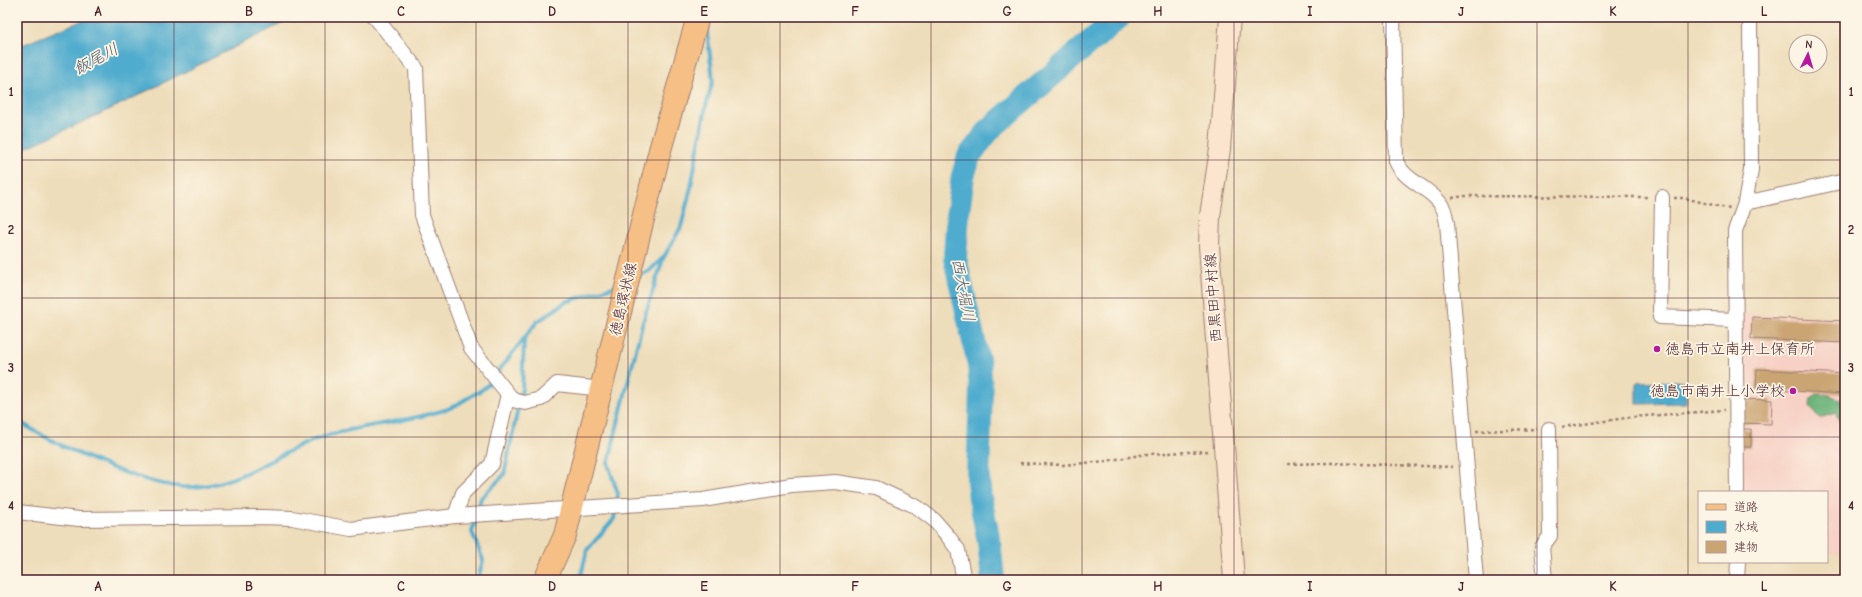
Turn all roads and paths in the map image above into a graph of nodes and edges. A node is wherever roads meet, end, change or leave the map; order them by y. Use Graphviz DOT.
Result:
graph roads {
  1 [pos="375,17"];
  2 [pos="698,17"];
  3 [pos="1230,17"];
  4 [pos="1393,17"];
  5 [pos="1750,17"];
  6 [pos="1845,181"];
  7 [pos="1662,198"];
  8 [pos="1437,201"];
  9 [pos="1744,208"];
  10 [pos="1736,320"];
  11 [pos="602,389"];
  12 [pos="513,397"];
  13 [pos="1736,409"];
  14 [pos="1549,429"];
  15 [pos="1465,432"];
  16 [pos="1225,450"];
  17 [pos="1020,463"];
  18 [pos="1288,464"];
  19 [pos="1467,467"];
  20 [pos="1737,491"];
  21 [pos="572,509"];
  22 [pos="17,512"];
  23 [pos="455,516"];
  24 [pos="1738,563"];
  25 [pos="544,580"];
  26 [pos="964,580"];
  27 [pos="1234,580"];
  28 [pos="1476,580"];
  29 [pos="1545,580"];
  30 [pos="1737,580"];
  1 -- 12 [label="street"];
  2 -- 11 [label="main road, 徳島環状線"];
  3 -- 16 [label="main road, 西黒田中村線"];
  4 -- 8 [label="street"];
  5 -- 9 [label="street"];
  6 -- 9 [label="street"];
  7 -- 8 [label="path"];
  7 -- 9 [label="path"];
  7 -- 10 [label="street"];
  8 -- 15 [label="street"];
  9 -- 10 [label="street"];
  10 -- 13 [label="street"];
  11 -- 12 [label="street"];
  11 -- 21 [label="main road, 徳島環状線"];
  12 -- 23 [label="street"];
  13 -- 14 [label="path"];
  13 -- 20 [label="street"];
  14 -- 15 [label="path"];
  14 -- 29 [label="street"];
  15 -- 19 [label="street"];
  16 -- 17 [label="path"];
  16 -- 27 [label="main road, 西黒田中村線"];
  18 -- 19 [label="path"];
  19 -- 28 [label="street"];
  21 -- 23 [label="street"];
  21 -- 25 [label="main road, 徳島環状線"];
  21 -- 26 [label="street"];
  22 -- 23 [label="street"];
  24 -- 30 [label="street"];
}
